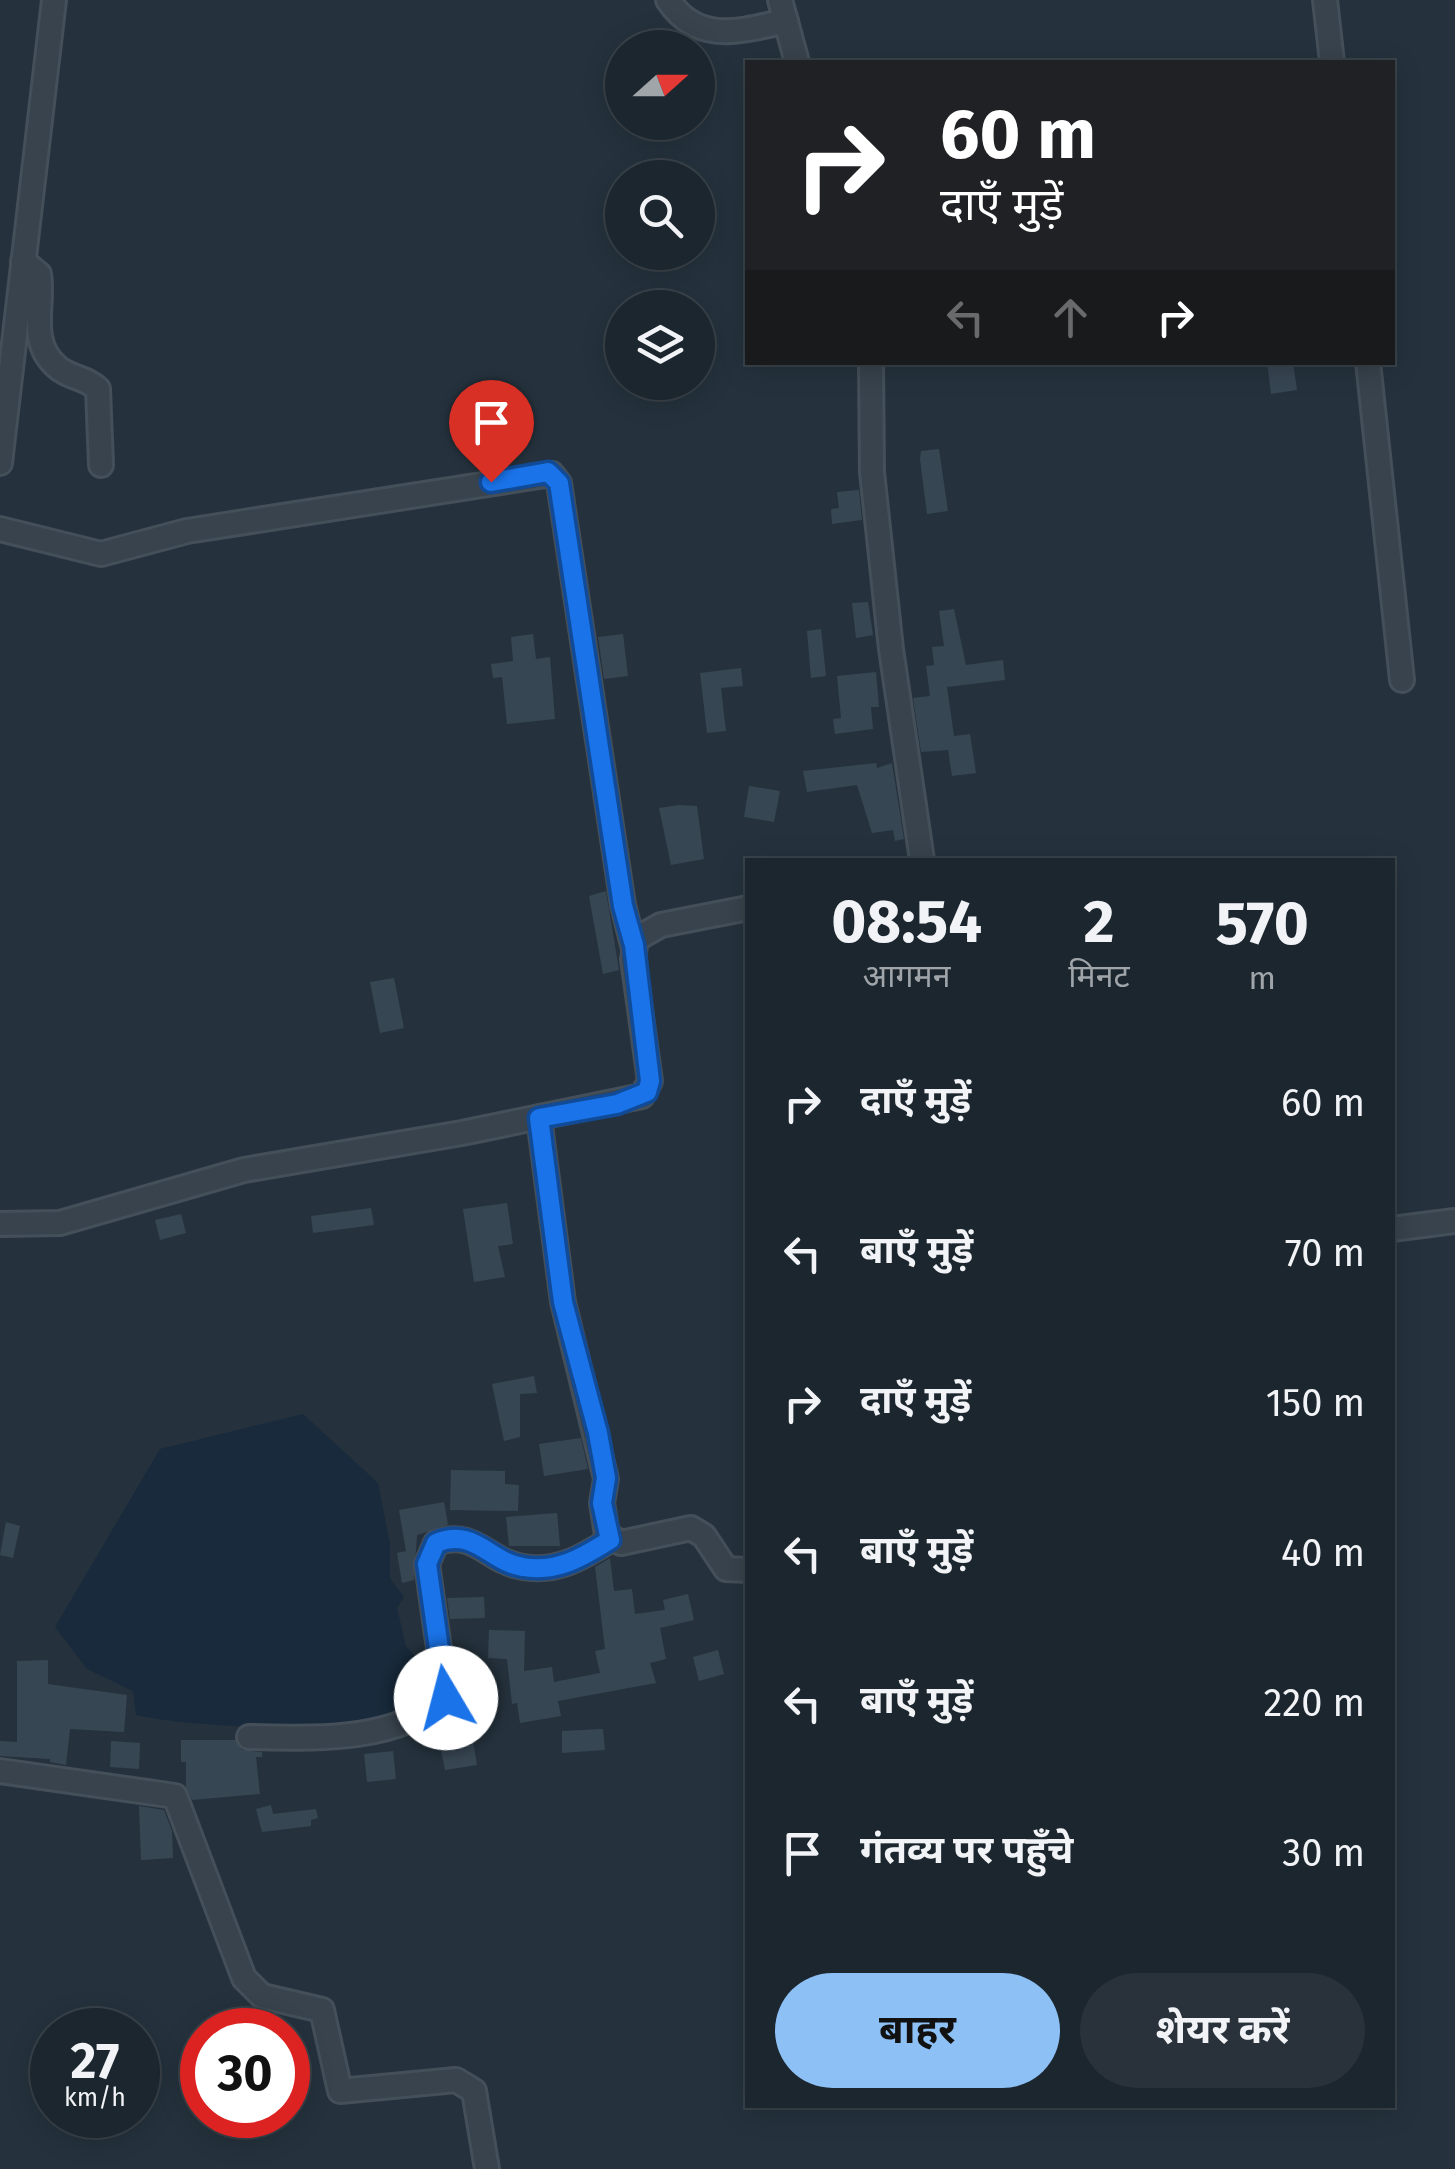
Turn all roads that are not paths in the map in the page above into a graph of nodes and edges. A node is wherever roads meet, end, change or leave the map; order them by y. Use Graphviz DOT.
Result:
graph roads {
  1 [pos="54,0"];
  2 [pos="668,0"];
  3 [pos="1325,0"];
  4 [pos="783,10"];
  5 [pos="797,60"];
  6 [pos="1332,60"];
  7 [pos="23,261"];
  8 [pos="870,365"];
  9 [pos="1368,365"];
  10 [pos="0,463"];
  11 [pos="101,465"];
  12 [pos="0,529"];
  13 [pos="1402,680"];
  14 [pos="922,858"];
  15 [pos="745,909"];
  16 [pos="634,945"];
  17 [pos="539,1118"];
  18 [pos="1455,1220"];
  19 [pos="0,1224"];
  20 [pos="1395,1229"];
  21 [pos="610,1540"];
  22 [pos="745,1570"];
  23 [pos="249,1738"];
  24 [pos="0,1772"];
  25 [pos="487,2169"];
  1 -- 7 [label="street"];
  2 -- 4 [label="street"];
  3 -- 6 [label="street"];
  4 -- 5 [label="street"];
  7 -- 10 [label="street"];
  7 -- 11 [label="street"];
  8 -- 14 [label="street"];
  9 -- 13 [label="street"];
  12 -- 16 [label="street"];
  15 -- 16 [label="street"];
  16 -- 17 [label="street"];
  17 -- 19 [label="street"];
  17 -- 21 [label="street"];
  18 -- 20 [label="street"];
  21 -- 22 [label="street"];
  21 -- 23 [label="street"];
  24 -- 25 [label="street"];
}
